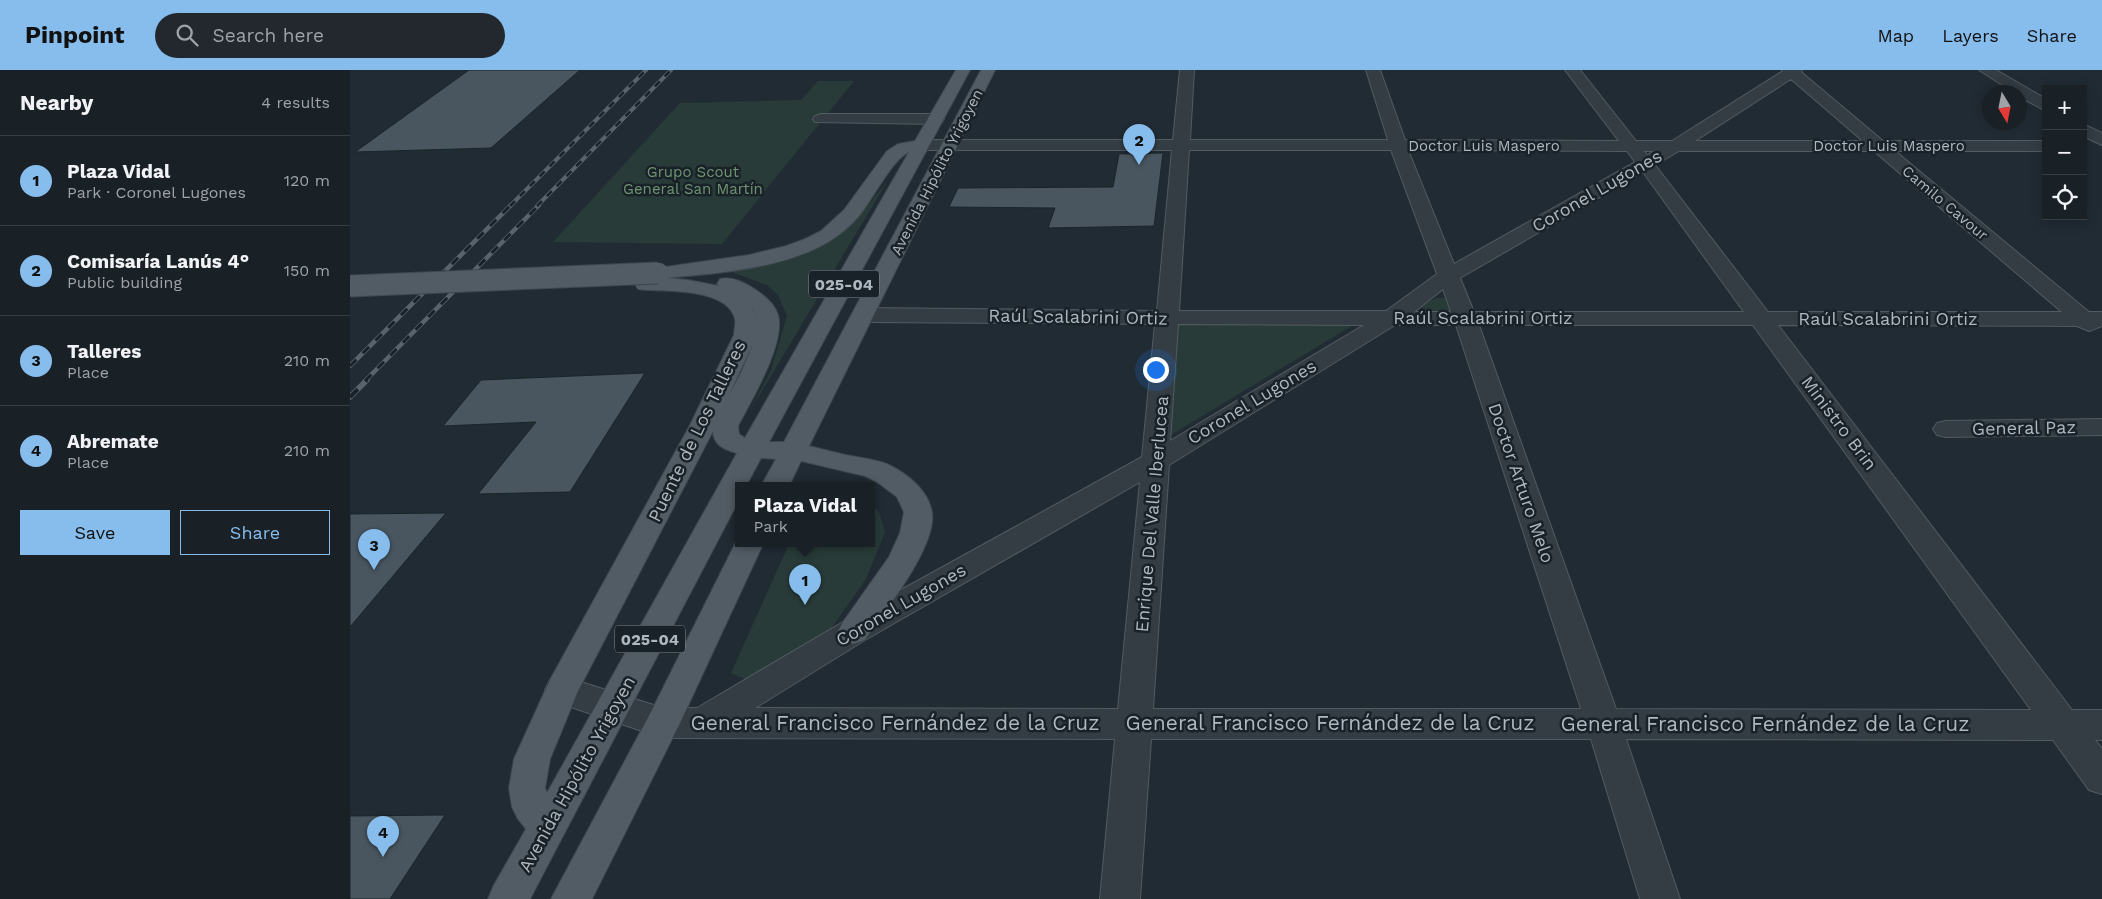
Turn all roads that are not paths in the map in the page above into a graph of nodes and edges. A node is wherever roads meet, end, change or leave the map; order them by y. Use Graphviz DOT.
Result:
graph roads {
  1 [pos="963,70"];
  2 [pos="988,70"];
  3 [pos="1187,70"];
  4 [pos="1373,70"];
  5 [pos="1572,70"];
  6 [pos="1986,70"];
  7 [pos="1792,71"];
  8 [pos="2042,104"];
  9 [pos="936,118"];
  10 [pos="821,119"];
  11 [pos="2085,130"];
  12 [pos="2102,140"];
  13 [pos="951,144"];
  14 [pos="922,145"];
  15 [pos="1182,146"];
  16 [pos="1398,146"];
  17 [pos="1675,146"];
  18 [pos="1878,146"];
  19 [pos="2042,146"];
  20 [pos="2087,146"];
  21 [pos="2102,146"];
  22 [pos="1639,155"];
  23 [pos="658,273"];
  24 [pos="1449,276"];
  25 [pos="350,286"];
  26 [pos="350,298"];
  27 [pos="864,315"];
  28 [pos="1166,318"];
  29 [pos="1391,318"];
  30 [pos="1465,318"];
  31 [pos="1761,319"];
  32 [pos="2093,319"];
  33 [pos="2102,334"];
  34 [pos="714,426"];
  35 [pos="2102,427"];
  36 [pos="1946,429"];
  37 [pos="797,440"];
  38 [pos="751,450"];
  39 [pos="1156,461"];
  40 [pos="777,482"];
  41 [pos="747,547"];
  42 [pos="854,631"];
  43 [pos="562,690"];
  44 [pos="613,708"];
  45 [pos="663,723"];
  46 [pos="702,723"];
  47 [pos="1135,723"];
  48 [pos="1603,723"];
  49 [pos="2062,725"];
  50 [pos="2102,725"];
  51 [pos="2102,778"];
  52 [pos="547,826"];
  53 [pos="508,899"];
  54 [pos="571,899"];
  55 [pos="1120,899"];
  56 [pos="1660,899"];
  1 -- 9 [label="main road, Avenida Hipólito Yrigoyen / 025-04"];
  2 -- 13 [label="main road, Avenida Hipólito Yrigoyen / 025-04"];
  3 -- 15 [label="street, Enrique Del Valle Iberlucea"];
  4 -- 16 [label="street, Doctor Arturo Melo"];
  5 -- 22 [label="street, Ministro Brin"];
  6 -- 8 [label="street"];
  7 -- 17 [label="street, Coronel Lugones"];
  7 -- 18 [label="street, Camilo Cavour"];
  9 -- 10 [label="street"];
  9 -- 14 [label="main road, Avenida Hipólito Yrigoyen / 025-04"];
  11 -- 12 [label="street"];
  13 -- 14 [label="street, Doctor Luis Maspero"];
  13 -- 15 [label="street, Doctor Luis Maspero"];
  13 -- 27 [label="main road, Avenida Hipólito Yrigoyen / 025-04"];
  14 -- 23 [label="main road, Puente de Los Talleres"];
  14 -- 38 [label="main road, Avenida Hipólito Yrigoyen / 025-04"];
  15 -- 16 [label="street, Doctor Luis Maspero"];
  15 -- 28 [label="street, Enrique Del Valle Iberlucea"];
  16 -- 22 [label="street, Doctor Luis Maspero"];
  16 -- 24 [label="street, Doctor Arturo Melo"];
  17 -- 18 [label="street, Doctor Luis Maspero"];
  17 -- 22 [label="street, Coronel Lugones"];
  18 -- 19 [label="street, Doctor Luis Maspero"];
  18 -- 32 [label="street, Camilo Cavour"];
  20 -- 21 [label="street"];
  22 -- 24 [label="street, Coronel Lugones"];
  22 -- 31 [label="street, Ministro Brin"];
  23 -- 25 [label="main road, Puente de Los Talleres, bridge"];
  23 -- 34 [label="main road, Puente de Los Talleres"];
  24 -- 29 [label="street, Coronel Lugones"];
  24 -- 30 [label="street, Doctor Arturo Melo"];
  26 -- 34 [label="main road, Puente de Los Talleres"];
  27 -- 28 [label="street, Raúl Scalabrini Ortiz"];
  27 -- 37 [label="main road, Avenida Hipólito Yrigoyen / 025-04"];
  28 -- 29 [label="street, Raúl Scalabrini Ortiz"];
  28 -- 39 [label="street, Enrique Del Valle Iberlucea"];
  29 -- 30 [label="street, Raúl Scalabrini Ortiz"];
  29 -- 39 [label="street, Coronel Lugones"];
  30 -- 31 [label="street, Raúl Scalabrini Ortiz"];
  30 -- 48 [label="street, Doctor Arturo Melo"];
  31 -- 32 [label="street, Raúl Scalabrini Ortiz"];
  31 -- 49 [label="street, Ministro Brin"];
  32 -- 33 [label="street, Camilo Cavour"];
  34 -- 38 [label="main road, Puente de Los Talleres"];
  34 -- 43 [label="main road, Puente de Los Talleres"];
  35 -- 36 [label="street, General Paz"];
  37 -- 38 [label="main road"];
  37 -- 40 [label="main road, Avenida Hipólito Yrigoyen / 025-04"];
  37 -- 42 [label="main road"];
  38 -- 44 [label="main road, Avenida Hipólito Yrigoyen / 025-04"];
  39 -- 42 [label="street, Coronel Lugones"];
  39 -- 47 [label="street, Enrique Del Valle Iberlucea"];
  41 -- 45 [label="main road, 025-04"];
  42 -- 46 [label="street, Coronel Lugones"];
  43 -- 44 [label="street, General Francisco Fernández de la Cruz"];
  43 -- 52 [label="main road, Puente de Los Talleres"];
  44 -- 45 [label="street, General Francisco Fernández de la Cruz"];
  44 -- 52 [label="main road, Avenida Hipólito Yrigoyen / 025-04"];
  45 -- 46 [label="street, General Francisco Fernández de la Cruz"];
  45 -- 54 [label="main road, 025-04"];
  46 -- 47 [label="street, General Francisco Fernández de la Cruz"];
  47 -- 48 [label="street, General Francisco Fernández de la Cruz"];
  47 -- 55 [label="street, Enrique Del Valle Iberlucea"];
  48 -- 49 [label="street, General Francisco Fernández de la Cruz"];
  48 -- 56 [label="street, Doctor Arturo Melo"];
  49 -- 50 [label="street, General Francisco Fernández de la Cruz"];
  49 -- 51 [label="street, Ministro Brin"];
  52 -- 53 [label="main road, Avenida Hipólito Yrigoyen / 025-04"];
}
